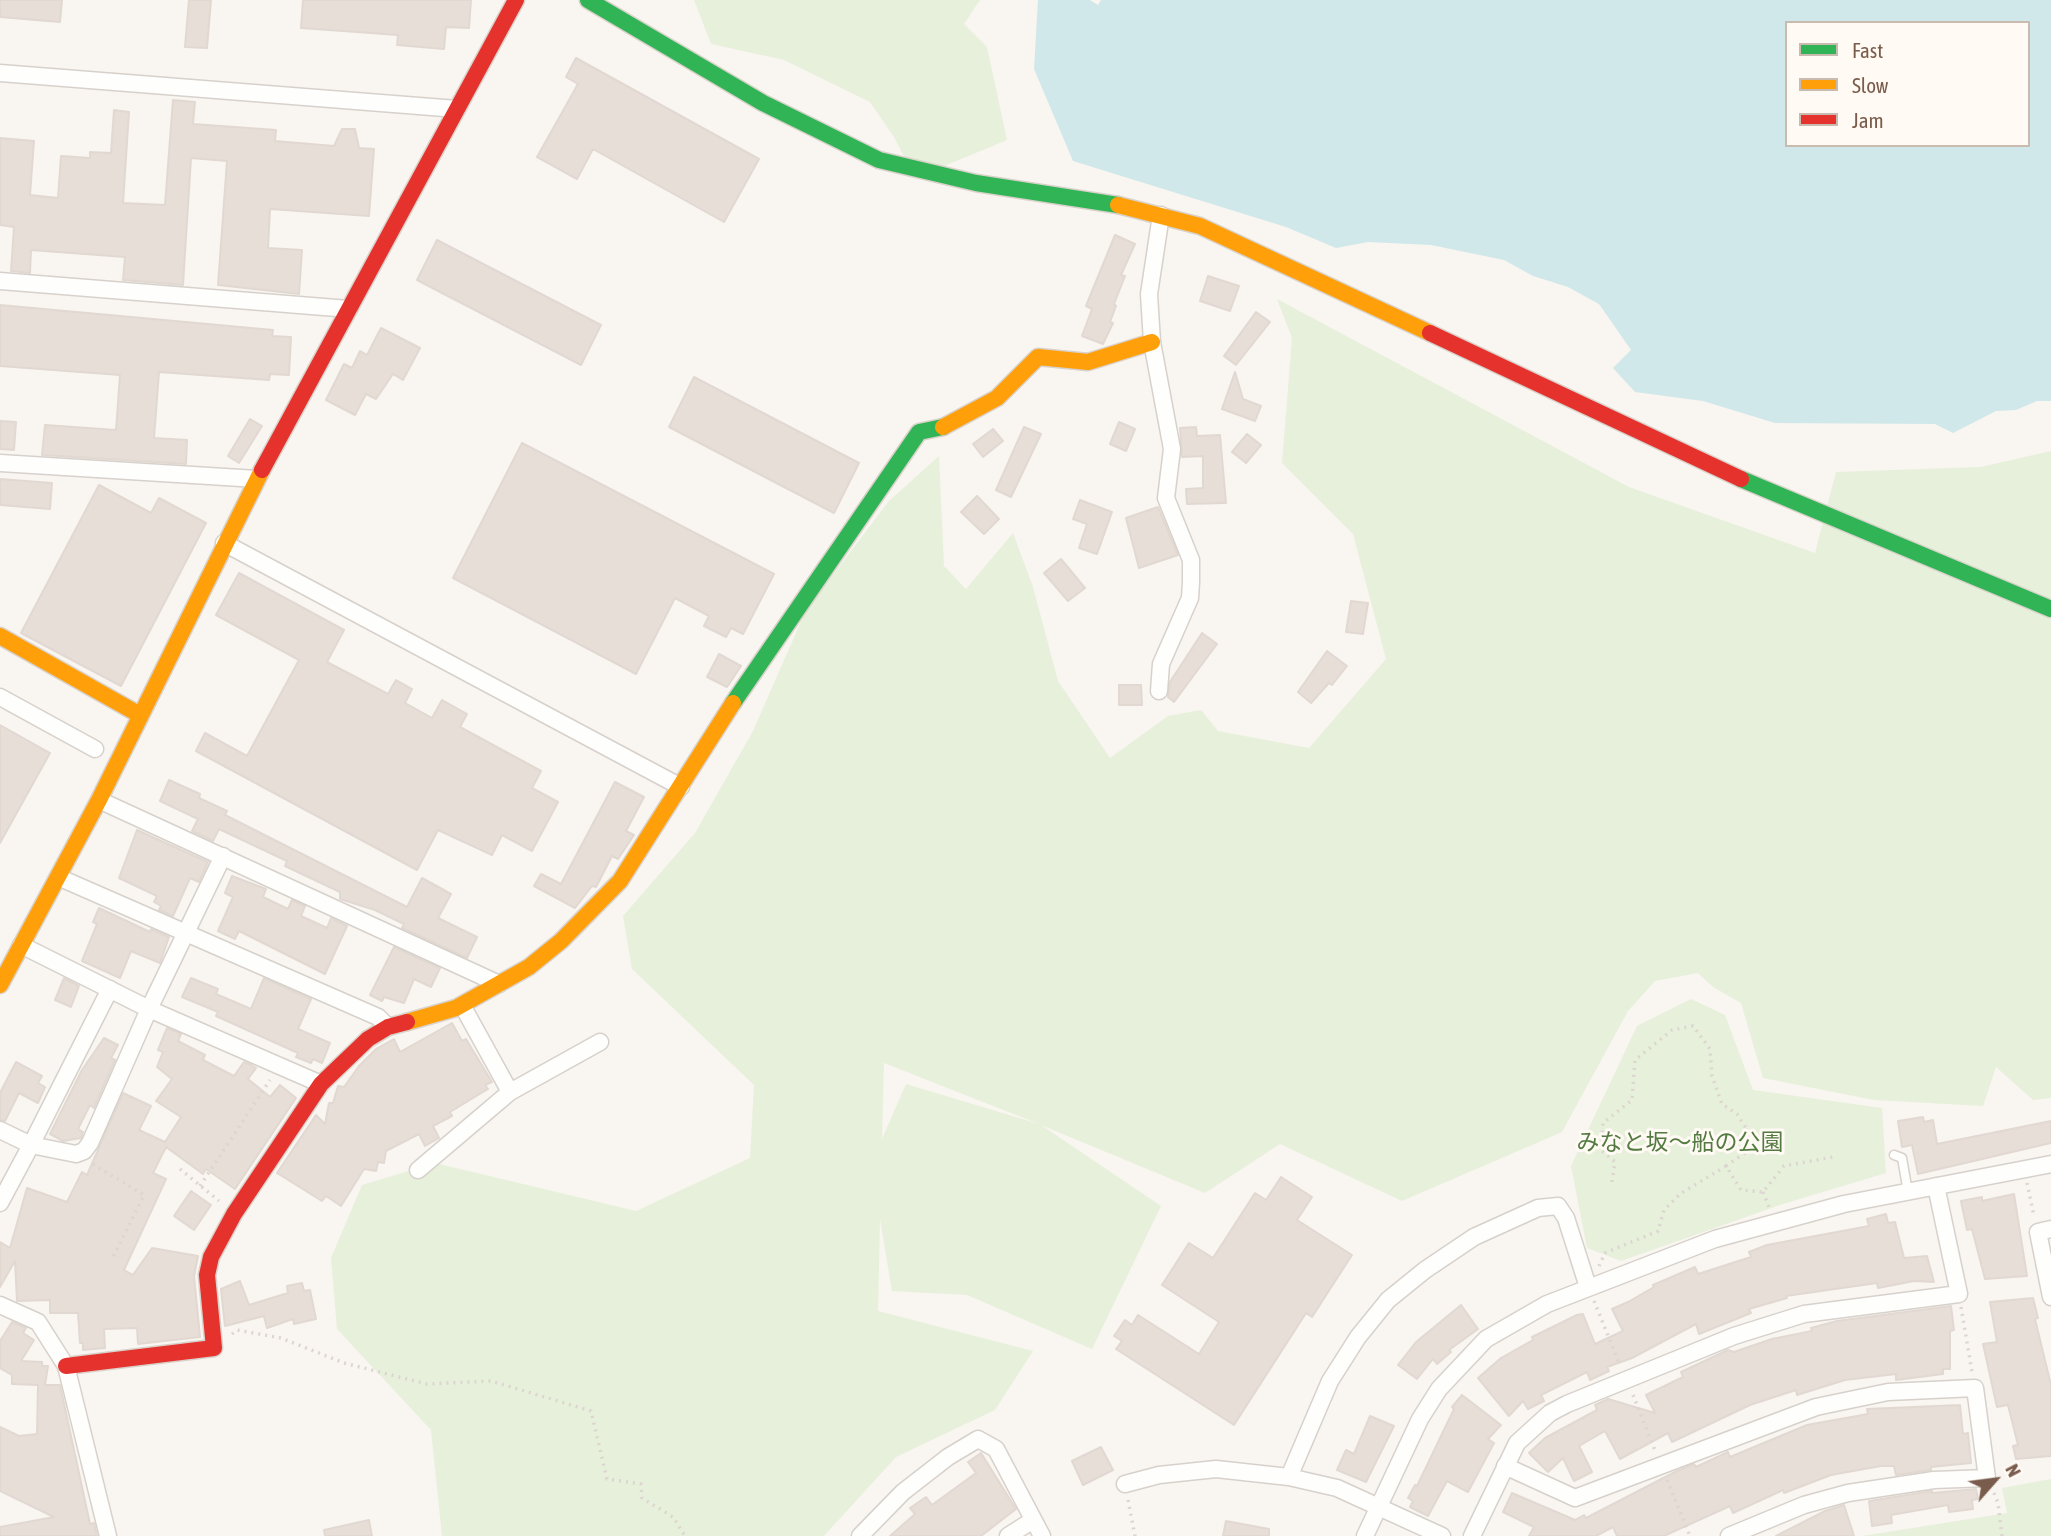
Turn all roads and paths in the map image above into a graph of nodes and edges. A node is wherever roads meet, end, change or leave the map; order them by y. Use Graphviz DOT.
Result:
graph roads {
  1 [pos="516,0"];
  2 [pos="588,0"];
  3 [pos="0,73"];
  4 [pos="457,109"];
  5 [pos="1161,215"];
  6 [pos="0,281"];
  7 [pos="349,309"];
  8 [pos="1152,342"];
  9 [pos="0,463"];
  10 [pos="257,479"];
  11 [pos="224,543"];
  12 [pos="2051,609"];
  13 [pos="0,636"];
  14 [pos="1159,691"];
  15 [pos="0,696"];
  16 [pos="140,715"];
  17 [pos="95,749"];
  18 [pos="681,787"];
  19 [pos="99,800"];
  20 [pos="223,856"];
  21 [pos="58,877"];
  22 [pos="187,933"];
  23 [pos="21,945"];
  24 [pos="499,984"];
  25 [pos="0,985"];
  26 [pos="110,989"];
  27 [pos="462,1005"];
  28 [pos="149,1009"];
  29 [pos="388,1027"];
  30 [pos="600,1042"];
  31 [pos="281,1066"];
  32 [pos="321,1084"];
  33 [pos="510,1092"];
  34 [pos="0,1130"];
  35 [pos="32,1144"];
  36 [pos="84,1151"];
  37 [pos="1894,1155"];
  38 [pos="1833,1157"];
  39 [pos="2051,1164"];
  40 [pos="1726,1166"];
  41 [pos="2024,1169"];
  42 [pos="180,1170"];
  43 [pos="418,1170"];
  44 [pos="1612,1182"];
  45 [pos="200,1186"];
  46 [pos="1936,1186"];
  47 [pos="1908,1192"];
  48 [pos="0,1203"];
  49 [pos="234,1214"];
  50 [pos="2044,1231"];
  51 [pos="112,1259"];
  52 [pos="1588,1287"];
  53 [pos="1959,1294"];
  54 [pos="2051,1297"];
  55 [pos="2,1310"];
  56 [pos="214,1348"];
  57 [pos="66,1366"];
  58 [pos="1626,1380"];
  59 [pos="1975,1388"];
  60 [pos="1660,1464"];
  61 [pos="1505,1466"];
  62 [pos="1289,1477"];
  63 [pos="1987,1478"];
  64 [pos="1125,1484"];
  65 [pos="1380,1506"];
  66 [pos="1033,1520"];
  67 [pos="108,1536"];
  68 [pos="685,1536"];
  69 [pos="860,1536"];
  70 [pos="1008,1536"];
  71 [pos="1042,1536"];
  72 [pos="1135,1536"];
  73 [pos="1365,1536"];
  74 [pos="1442,1536"];
  75 [pos="1472,1536"];
  76 [pos="1689,1536"];
  77 [pos="1729,1536"];
  78 [pos="2002,1536"];
  1 -- 4 [label="street"];
  2 -- 5 [label="street"];
  3 -- 4 [label="street"];
  4 -- 7 [label="street"];
  5 -- 8 [label="street"];
  5 -- 12 [label="street"];
  6 -- 7 [label="street"];
  7 -- 10 [label="street"];
  8 -- 14 [label="street"];
  8 -- 18 [label="street"];
  9 -- 10 [label="street"];
  10 -- 11 [label="street"];
  11 -- 16 [label="street"];
  11 -- 18 [label="street"];
  13 -- 16 [label="street"];
  15 -- 17 [label="street"];
  16 -- 19 [label="street"];
  18 -- 24 [label="street"];
  19 -- 20 [label="street"];
  19 -- 21 [label="street"];
  20 -- 22 [label="street"];
  20 -- 24 [label="street"];
  21 -- 22 [label="street"];
  21 -- 23 [label="street"];
  22 -- 28 [label="street"];
  22 -- 29 [label="street"];
  23 -- 25 [label="street"];
  23 -- 26 [label="street"];
  24 -- 27 [label="street"];
  26 -- 28 [label="street"];
  26 -- 35 [label="street"];
  27 -- 29 [label="street"];
  27 -- 33 [label="street"];
  28 -- 31 [label="street"];
  28 -- 36 [label="street"];
  29 -- 32 [label="street"];
  30 -- 33 [label="street"];
  31 -- 32 [label="street"];
  31 -- 45 [label="path"];
  32 -- 49 [label="street"];
  33 -- 43 [label="street"];
  34 -- 35 [label="street"];
  35 -- 36 [label="street"];
  35 -- 48 [label="street"];
  36 -- 51 [label="path"];
  37 -- 47 [label="lane"];
  38 -- 40 [label="path"];
  39 -- 41 [label="street"];
  40 -- 44 [label="path"];
  40 -- 52 [label="path"];
  41 -- 46 [label="street"];
  41 -- 50 [label="path"];
  42 -- 45 [label="path"];
  45 -- 49 [label="path"];
  46 -- 47 [label="street"];
  46 -- 53 [label="street"];
  47 -- 52 [label="street"];
  49 -- 56 [label="street"];
  50 -- 54 [label="street"];
  52 -- 58 [label="path"];
  52 -- 62 [label="street"];
  52 -- 65 [label="street"];
  53 -- 58 [label="street"];
  53 -- 59 [label="path"];
  55 -- 57 [label="street"];
  56 -- 57 [label="street"];
  56 -- 68 [label="path"];
  57 -- 67 [label="street"];
  58 -- 60 [label="path"];
  58 -- 61 [label="street"];
  59 -- 60 [label="street"];
  59 -- 63 [label="street"];
  60 -- 61 [label="street"];
  60 -- 76 [label="path"];
  61 -- 75 [label="street"];
  62 -- 64 [label="street"];
  62 -- 65 [label="street"];
  63 -- 77 [label="street"];
  63 -- 78 [label="path"];
  64 -- 72 [label="path"];
  65 -- 73 [label="street"];
  65 -- 74 [label="street"];
  66 -- 69 [label="street"];
  66 -- 70 [label="street"];
  66 -- 71 [label="street"];
}
